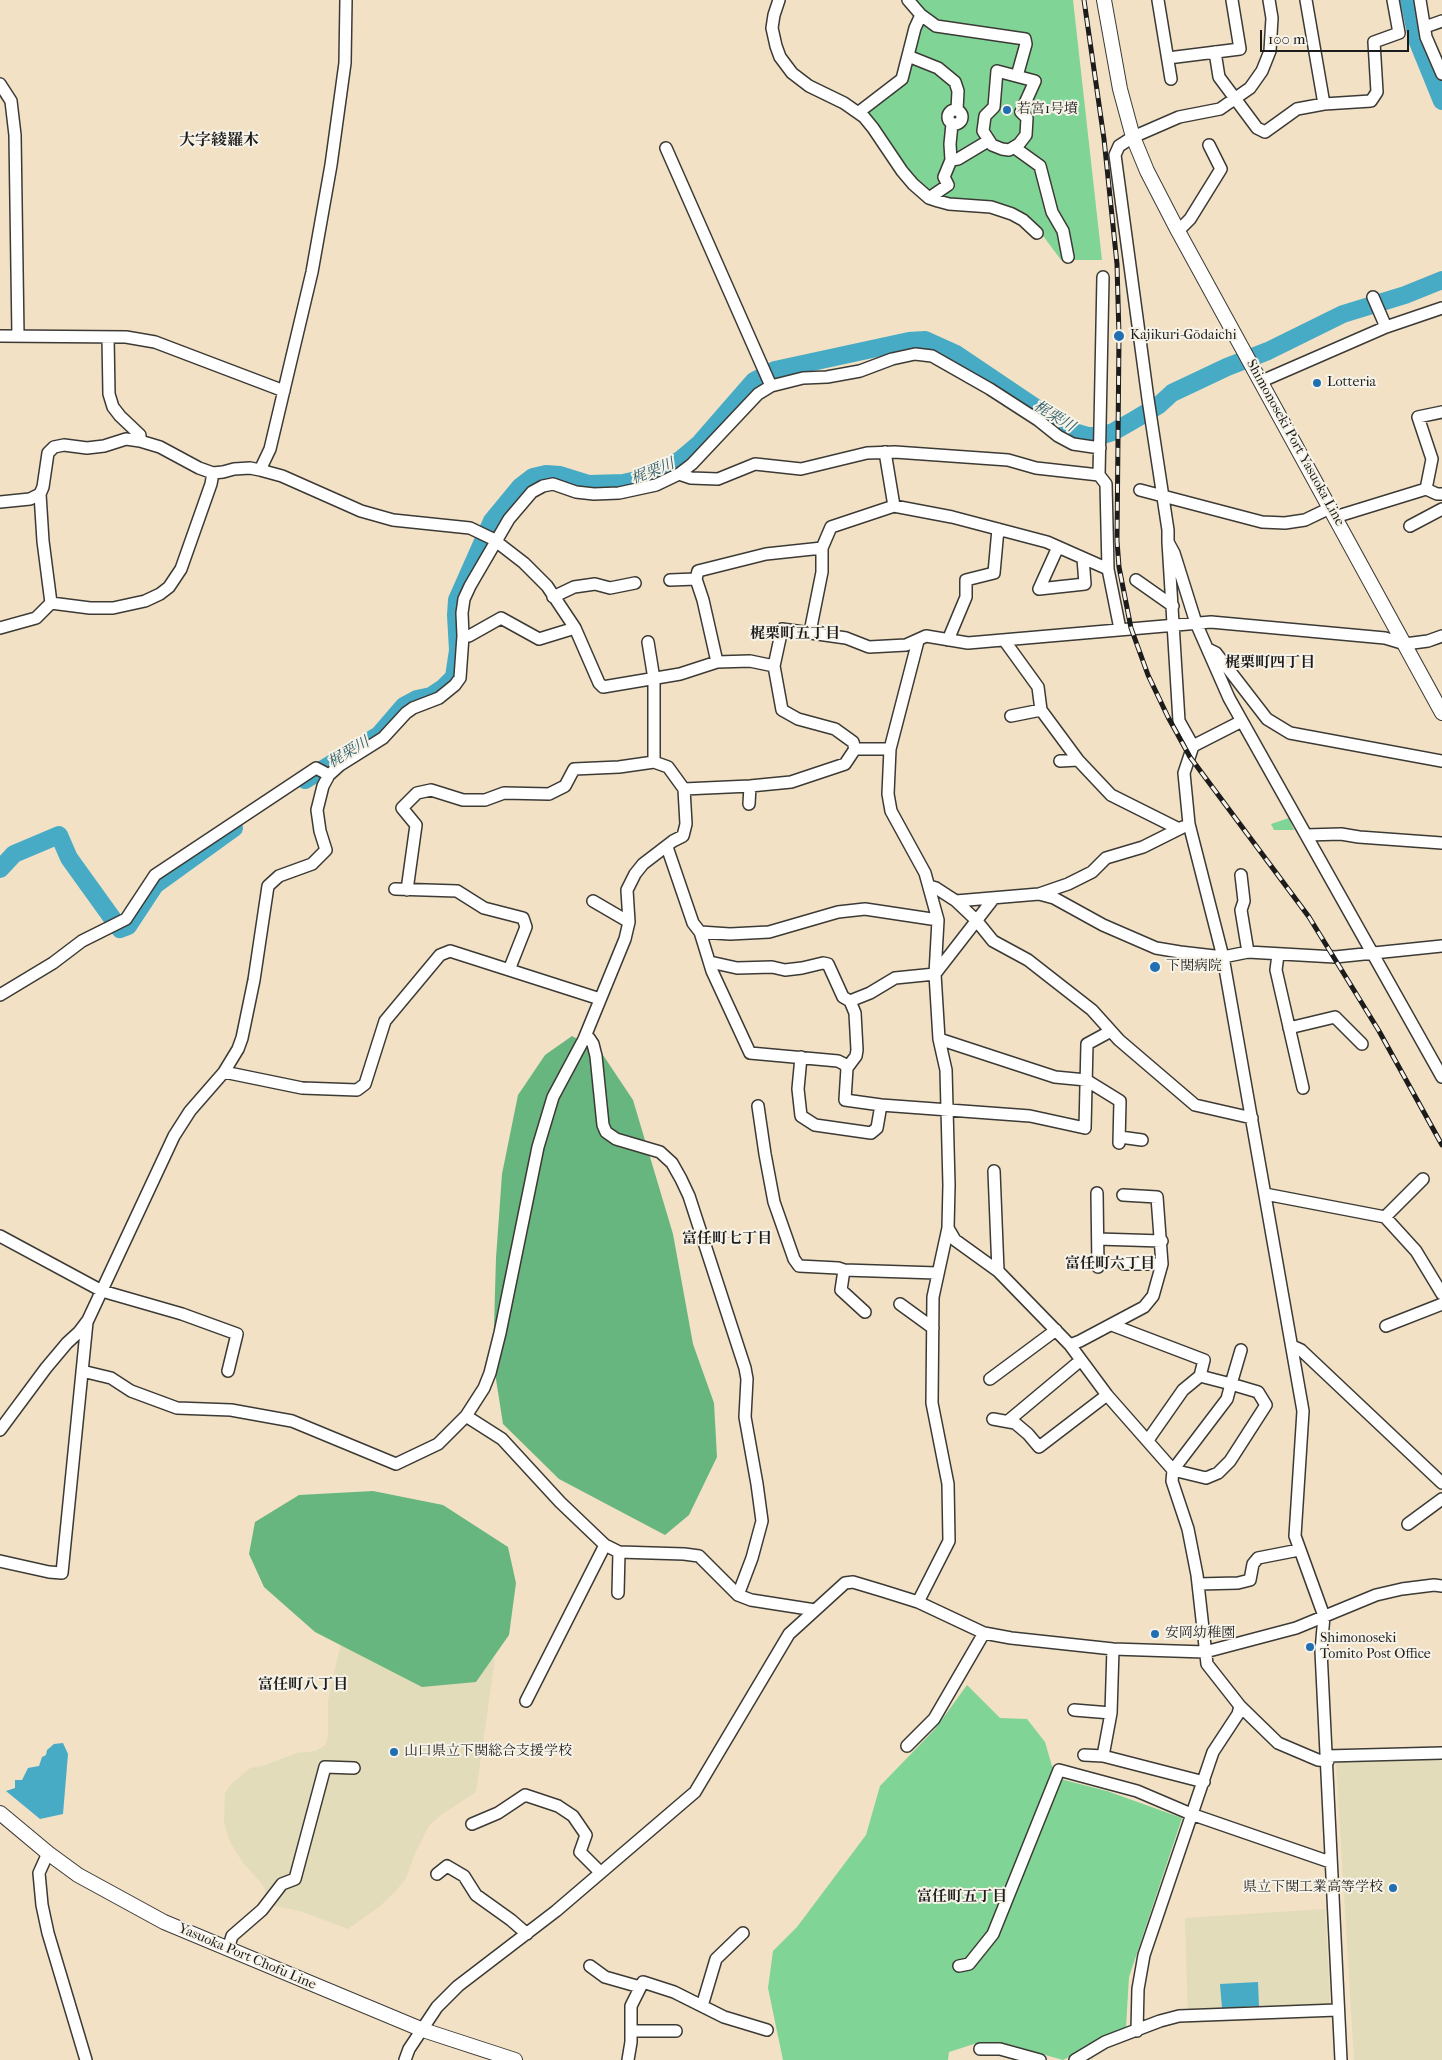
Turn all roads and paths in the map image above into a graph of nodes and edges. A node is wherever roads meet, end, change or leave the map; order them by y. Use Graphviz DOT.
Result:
graph roads {
  1 [pos="346,0"];
  2 [pos="779,0"];
  3 [pos="908,0"];
  4 [pos="1104,0"];
  5 [pos="1158,0"];
  6 [pos="1232,0"];
  7 [pos="1269,0"];
  8 [pos="1306,0"];
  9 [pos="1392,0"];
  10 [pos="1420,0"];
  11 [pos="921,15"];
  12 [pos="1442,22"];
  13 [pos="1425,27"];
  14 [pos="1215,52"];
  15 [pos="908,56"];
  16 [pos="1168,58"];
  17 [pos="1442,74"];
  18 [pos="1017,76"];
  19 [pos="1171,79"];
  20 [pos="0,84"];
  21 [pos="1236,99"];
  22 [pos="1324,104"];
  23 [pos="858,112"];
  24 [pos="957,117"];
  25 [pos="983,123"];
  26 [pos="1133,137"];
  27 [pos="988,140"];
  28 [pos="1209,145"];
  29 [pos="666,148"];
  30 [pos="1015,148"];
  31 [pos="951,160"];
  32 [pos="929,198"];
  33 [pos="1178,231"];
  34 [pos="1037,233"];
  35 [pos="1068,256"];
  36 [pos="1104,277"];
  37 [pos="1373,296"];
  38 [pos="1442,308"];
  39 [pos="1386,327"];
  40 [pos="0,336"];
  41 [pos="18,336"];
  42 [pos="108,336"];
  43 [pos="1262,381"];
  44 [pos="770,384"];
  45 [pos="284,391"];
  46 [pos="1442,412"];
  47 [pos="140,441"];
  48 [pos="1100,446"];
  49 [pos="885,452"];
  50 [pos="260,470"];
  51 [pos="213,472"];
  52 [pos="679,474"];
  53 [pos="1099,475"];
  54 [pos="1426,489"];
  55 [pos="1140,490"];
  56 [pos="40,494"];
  57 [pos="1162,496"];
  58 [pos="1440,497"];
  59 [pos="0,502"];
  60 [pos="894,506"];
  61 [pos="1442,509"];
  62 [pos="1332,512"];
  63 [pos="1410,526"];
  64 [pos="998,529"];
  65 [pos="495,540"];
  66 [pos="1168,542"];
  67 [pos="1058,547"];
  68 [pos="822,548"];
  69 [pos="1083,558"];
  70 [pos="1108,569"];
  71 [pos="696,579"];
  72 [pos="670,580"];
  73 [pos="1136,580"];
  74 [pos="635,583"];
  75 [pos="553,597"];
  76 [pos="51,603"];
  77 [pos="1173,606"];
  78 [pos="1196,623"];
  79 [pos="1172,626"];
  80 [pos="0,628"];
  81 [pos="575,628"];
  82 [pos="1120,629"];
  83 [pos="810,632"];
  84 [pos="463,636"];
  85 [pos="1442,636"];
  86 [pos="948,640"];
  87 [pos="1004,640"];
  88 [pos="918,641"];
  89 [pos="648,642"];
  90 [pos="1405,644"];
  91 [pos="1206,647"];
  92 [pos="717,662"];
  93 [pos="774,666"];
  94 [pos="654,679"];
  95 [pos="1041,710"];
  96 [pos="1442,712"];
  97 [pos="1011,716"];
  98 [pos="1242,721"];
  99 [pos="1193,746"];
  100 [pos="855,749"];
  101 [pos="890,749"];
  102 [pos="1060,760"];
  103 [pos="1078,760"];
  104 [pos="1442,761"];
  105 [pos="654,762"];
  106 [pos="329,775"];
  107 [pos="750,786"];
  108 [pos="684,788"];
  109 [pos="749,804"];
  110 [pos="1184,826"];
  111 [pos="1306,835"];
  112 [pos="1442,843"];
  113 [pos="667,847"];
  114 [pos="1241,875"];
  115 [pos="929,886"];
  116 [pos="1040,894"];
  117 [pos="994,898"];
  118 [pos="593,901"];
  119 [pos="956,901"];
  120 [pos="938,920"];
  121 [pos="976,920"];
  122 [pos="628,922"];
  123 [pos="700,932"];
  124 [pos="1442,946"];
  125 [pos="1248,952"];
  126 [pos="1373,954"];
  127 [pos="1278,955"];
  128 [pos="1223,957"];
  129 [pos="710,962"];
  130 [pos="509,970"];
  131 [pos="935,974"];
  132 [pos="0,995"];
  133 [pos="600,999"];
  134 [pos="850,1001"];
  135 [pos="1289,1028"];
  136 [pos="1111,1031"];
  137 [pos="939,1039"];
  138 [pos="584,1040"];
  139 [pos="1362,1044"];
  140 [pos="801,1057"];
  141 [pos="847,1068"];
  142 [pos="224,1072"];
  143 [pos="1442,1078"];
  144 [pos="1086,1080"];
  145 [pos="1303,1088"];
  146 [pos="881,1105"];
  147 [pos="758,1106"];
  148 [pos="947,1109"];
  149 [pos="1252,1118"];
  150 [pos="1142,1140"];
  151 [pos="994,1171"];
  152 [pos="1423,1179"];
  153 [pos="1097,1193"];
  154 [pos="1265,1194"];
  155 [pos="1123,1195"];
  156 [pos="1385,1217"];
  157 [pos="948,1228"];
  158 [pos="0,1236"];
  159 [pos="1098,1239"];
  160 [pos="1162,1241"];
  161 [pos="1124,1264"];
  162 [pos="1162,1264"];
  163 [pos="1098,1267"];
  164 [pos="844,1270"];
  165 [pos="998,1271"];
  166 [pos="937,1273"];
  167 [pos="102,1291"];
  168 [pos="1442,1294"];
  169 [pos="900,1304"];
  170 [pos="1442,1304"];
  171 [pos="865,1312"];
  172 [pos="88,1320"];
  173 [pos="1112,1325"];
  174 [pos="1386,1326"];
  175 [pos="933,1328"];
  176 [pos="1056,1330"];
  177 [pos="1070,1345"];
  178 [pos="1292,1346"];
  179 [pos="1241,1350"];
  180 [pos="1081,1360"];
  181 [pos="82,1371"];
  182 [pos="228,1371"];
  183 [pos="1200,1376"];
  184 [pos="990,1379"];
  185 [pos="1231,1384"];
  186 [pos="1107,1395"];
  187 [pos="466,1416"];
  188 [pos="993,1419"];
  189 [pos="1008,1421"];
  190 [pos="0,1430"];
  191 [pos="1148,1440"];
  192 [pos="1173,1470"];
  193 [pos="1442,1482"];
  194 [pos="1442,1500"];
  195 [pos="1408,1524"];
  196 [pos="605,1545"];
  197 [pos="1299,1550"];
  198 [pos="619,1552"];
  199 [pos="0,1560"];
  200 [pos="1198,1584"];
  201 [pos="1442,1586"];
  202 [pos="618,1593"];
  203 [pos="738,1595"];
  204 [pos="918,1602"];
  205 [pos="815,1610"];
  206 [pos="1324,1616"];
  207 [pos="984,1633"];
  208 [pos="1113,1650"];
  209 [pos="1205,1652"];
  210 [pos="526,1701"];
  211 [pos="1240,1706"];
  212 [pos="1074,1710"];
  213 [pos="1111,1713"];
  214 [pos="907,1746"];
  215 [pos="1442,1753"];
  216 [pos="1084,1755"];
  217 [pos="1103,1756"];
  218 [pos="1328,1759"];
  219 [pos="354,1768"];
  220 [pos="1204,1782"];
  221 [pos="0,1813"];
  222 [pos="1191,1814"];
  223 [pos="472,1824"];
  224 [pos="48,1853"];
  225 [pos="1330,1862"];
  226 [pos="600,1872"];
  227 [pos="437,1874"];
  228 [pos="743,1933"];
  229 [pos="527,1934"];
  230 [pos="228,1949"];
  231 [pos="590,1966"];
  232 [pos="959,1966"];
  233 [pos="640,1987"];
  234 [pos="702,2006"];
  235 [pos="1337,2010"];
  236 [pos="423,2030"];
  237 [pos="767,2030"];
  238 [pos="631,2031"];
  239 [pos="676,2031"];
  240 [pos="1137,2031"];
  241 [pos="980,2049"];
  242 [pos="86,2060"];
  243 [pos="405,2060"];
  244 [pos="515,2060"];
  245 [pos="628,2060"];
  246 [pos="1040,2060"];
  247 [pos="1074,2060"];
  248 [pos="1341,2060"];
  1 -- 45 [label="street"];
  2 -- 23 [label="street"];
  3 -- 11 [label="street"];
  4 -- 26 [label="main road, Shimonoseki Port Yasuoka Line"];
  5 -- 16 [label="street"];
  6 -- 14 [label="street"];
  7 -- 21 [label="street"];
  8 -- 22 [label="street"];
  9 -- 22 [label="street"];
  10 -- 13 [label="street"];
  11 -- 15 [label="street"];
  11 -- 18 [label="street"];
  12 -- 13 [label="street"];
  13 -- 17 [label="street"];
  14 -- 16 [label="street"];
  14 -- 21 [label="street"];
  15 -- 23 [label="street"];
  15 -- 24 [label="street"];
  16 -- 19 [label="street"];
  18 -- 25 [label="street"];
  18 -- 30 [label="street"];
  20 -- 41 [label="street"];
  21 -- 22 [label="street"];
  21 -- 26 [label="street"];
  23 -- 32 [label="street"];
  24 -- 25 [label="street"];
  24 -- 31 [label="street"];
  25 -- 27 [label="street"];
  26 -- 33 [label="main road, Shimonoseki Port Yasuoka Line"];
  26 -- 57 [label="street"];
  27 -- 30 [label="street"];
  27 -- 31 [label="street"];
  28 -- 33 [label="street"];
  29 -- 44 [label="street"];
  30 -- 35 [label="street"];
  31 -- 32 [label="street"];
  32 -- 34 [label="street"];
  33 -- 43 [label="main road, Shimonoseki Port Yasuoka Line"];
  36 -- 48 [label="street"];
  37 -- 39 [label="street"];
  38 -- 39 [label="street"];
  39 -- 43 [label="street"];
  40 -- 41 [label="street"];
  41 -- 42 [label="street"];
  42 -- 45 [label="street"];
  42 -- 47 [label="street"];
  43 -- 62 [label="main road, Shimonoseki Port Yasuoka Line"];
  44 -- 48 [label="street"];
  44 -- 52 [label="street"];
  45 -- 50 [label="street"];
  46 -- 54 [label="street"];
  47 -- 51 [label="street"];
  47 -- 56 [label="street"];
  48 -- 53 [label="street"];
  49 -- 52 [label="street"];
  49 -- 53 [label="street"];
  49 -- 60 [label="street"];
  50 -- 51 [label="street"];
  50 -- 65 [label="street"];
  51 -- 76 [label="street"];
  52 -- 65 [label="street"];
  53 -- 70 [label="street"];
  54 -- 58 [label="street"];
  54 -- 62 [label="street"];
  55 -- 57 [label="street"];
  56 -- 59 [label="street"];
  56 -- 76 [label="street"];
  57 -- 62 [label="street"];
  57 -- 66 [label="street"];
  60 -- 64 [label="street"];
  60 -- 68 [label="street"];
  61 -- 63 [label="street"];
  62 -- 90 [label="main road, Shimonoseki Port Yasuoka Line"];
  64 -- 67 [label="street"];
  64 -- 86 [label="street"];
  65 -- 75 [label="street"];
  65 -- 84 [label="street"];
  66 -- 77 [label="street"];
  66 -- 78 [label="street"];
  67 -- 69 [label="street"];
  67 -- 69 [label="street"];
  68 -- 71 [label="street"];
  68 -- 83 [label="street"];
  69 -- 70 [label="street"];
  70 -- 82 [label="street"];
  71 -- 72 [label="street"];
  71 -- 92 [label="street"];
  73 -- 77 [label="street"];
  74 -- 75 [label="street"];
  75 -- 81 [label="street"];
  76 -- 80 [label="street"];
  77 -- 79 [label="street"];
  78 -- 79 [label="street"];
  78 -- 90 [label="street"];
  78 -- 91 [label="street"];
  79 -- 82 [label="street"];
  79 -- 99 [label="street"];
  81 -- 84 [label="street"];
  81 -- 94 [label="street"];
  82 -- 87 [label="street"];
  83 -- 88 [label="street"];
  83 -- 93 [label="street"];
  84 -- 106 [label="street"];
  85 -- 90 [label="street"];
  86 -- 87 [label="street"];
  86 -- 88 [label="street"];
  87 -- 95 [label="street"];
  88 -- 101 [label="street"];
  89 -- 94 [label="street"];
  90 -- 96 [label="main road, Shimonoseki Port Yasuoka Line"];
  91 -- 98 [label="street"];
  91 -- 104 [label="street"];
  92 -- 93 [label="street"];
  92 -- 94 [label="street"];
  93 -- 100 [label="street"];
  94 -- 105 [label="street"];
  95 -- 97 [label="street"];
  95 -- 103 [label="street"];
  98 -- 99 [label="street"];
  98 -- 111 [label="street"];
  99 -- 110 [label="street"];
  100 -- 101 [label="street"];
  100 -- 107 [label="street"];
  101 -- 115 [label="street"];
  102 -- 103 [label="street"];
  103 -- 110 [label="street"];
  105 -- 108 [label="street"];
  105 -- 130 [label="street"];
  106 -- 132 [label="street"];
  106 -- 142 [label="street"];
  107 -- 108 [label="street"];
  107 -- 109 [label="street"];
  108 -- 113 [label="street"];
  110 -- 116 [label="street"];
  110 -- 128 [label="street"];
  111 -- 112 [label="street"];
  111 -- 126 [label="street"];
  113 -- 122 [label="street"];
  113 -- 123 [label="street"];
  114 -- 125 [label="street"];
  115 -- 119 [label="street"];
  115 -- 120 [label="street"];
  116 -- 117 [label="street"];
  116 -- 128 [label="street"];
  117 -- 119 [label="street"];
  117 -- 121 [label="street"];
  118 -- 122 [label="street"];
  119 -- 121 [label="street"];
  120 -- 123 [label="street"];
  120 -- 131 [label="street"];
  121 -- 131 [label="street"];
  121 -- 136 [label="street"];
  122 -- 133 [label="street"];
  123 -- 129 [label="street"];
  124 -- 126 [label="street"];
  125 -- 127 [label="street"];
  125 -- 128 [label="street"];
  126 -- 127 [label="street"];
  126 -- 143 [label="street"];
  127 -- 135 [label="street"];
  128 -- 149 [label="street"];
  129 -- 134 [label="street"];
  129 -- 140 [label="street"];
  130 -- 133 [label="street"];
  130 -- 142 [label="street"];
  131 -- 134 [label="street"];
  131 -- 137 [label="street"];
  133 -- 138 [label="street"];
  134 -- 141 [label="street"];
  135 -- 139 [label="street"];
  135 -- 145 [label="street"];
  136 -- 144 [label="street"];
  136 -- 149 [label="street"];
  137 -- 144 [label="street"];
  137 -- 148 [label="street"];
  138 -- 187 [label="street"];
  138 -- 203 [label="street"];
  140 -- 141 [label="street"];
  140 -- 146 [label="street"];
  141 -- 146 [label="street"];
  142 -- 167 [label="street"];
  144 -- 148 [label="street"];
  144 -- 150 [label="street"];
  146 -- 148 [label="street"];
  147 -- 164 [label="street"];
  148 -- 157 [label="street"];
  149 -- 154 [label="street"];
  151 -- 165 [label="street"];
  152 -- 156 [label="street"];
  153 -- 159 [label="street"];
  154 -- 156 [label="street"];
  154 -- 178 [label="street"];
  155 -- 160 [label="street"];
  156 -- 168 [label="street"];
  157 -- 165 [label="street"];
  157 -- 166 [label="street"];
  158 -- 167 [label="street"];
  159 -- 160 [label="street"];
  159 -- 163 [label="street"];
  160 -- 162 [label="street"];
  161 -- 162 [label="street"];
  162 -- 173 [label="street"];
  164 -- 166 [label="street"];
  164 -- 171 [label="street"];
  165 -- 176 [label="street"];
  166 -- 175 [label="street"];
  167 -- 172 [label="street"];
  167 -- 182 [label="street"];
  169 -- 175 [label="street"];
  170 -- 174 [label="street"];
  172 -- 181 [label="street"];
  172 -- 190 [label="street"];
  173 -- 177 [label="street"];
  173 -- 183 [label="street"];
  175 -- 204 [label="street"];
  176 -- 177 [label="street"];
  176 -- 184 [label="street"];
  177 -- 180 [label="street"];
  178 -- 193 [label="street"];
  178 -- 197 [label="street"];
  179 -- 185 [label="street"];
  180 -- 186 [label="street"];
  180 -- 189 [label="street"];
  181 -- 187 [label="street"];
  181 -- 199 [label="street"];
  183 -- 185 [label="street"];
  183 -- 191 [label="street"];
  185 -- 192 [label="street"];
  185 -- 192 [label="street"];
  186 -- 189 [label="street"];
  186 -- 191 [label="street"];
  187 -- 196 [label="street"];
  188 -- 189 [label="street"];
  191 -- 192 [label="street"];
  192 -- 200 [label="street"];
  194 -- 195 [label="street"];
  196 -- 198 [label="street"];
  196 -- 210 [label="street"];
  197 -- 200 [label="street"];
  197 -- 206 [label="street"];
  198 -- 202 [label="street"];
  198 -- 203 [label="street"];
  200 -- 209 [label="street"];
  201 -- 206 [label="street"];
  203 -- 205 [label="street"];
  204 -- 205 [label="street"];
  204 -- 207 [label="street"];
  205 -- 226 [label="street"];
  206 -- 209 [label="street"];
  206 -- 218 [label="street"];
  207 -- 208 [label="street"];
  207 -- 214 [label="street"];
  208 -- 209 [label="street"];
  208 -- 213 [label="street"];
  209 -- 211 [label="street"];
  211 -- 218 [label="street"];
  211 -- 220 [label="street"];
  212 -- 213 [label="street"];
  213 -- 217 [label="street"];
  215 -- 218 [label="street"];
  216 -- 217 [label="street"];
  217 -- 220 [label="street"];
  218 -- 225 [label="street"];
  219 -- 230 [label="street"];
  220 -- 222 [label="street"];
  221 -- 224 [label="main road, Yasuoka Port Chofu Line"];
  222 -- 225 [label="street"];
  222 -- 232 [label="street"];
  222 -- 240 [label="street"];
  223 -- 226 [label="street"];
  224 -- 230 [label="main road, Yasuoka Port Chofu Line"];
  224 -- 242 [label="street"];
  225 -- 235 [label="street"];
  226 -- 229 [label="street"];
  227 -- 229 [label="street"];
  228 -- 234 [label="street"];
  229 -- 236 [label="street"];
  230 -- 236 [label="main road, Yasuoka Port Chofu Line"];
  231 -- 233 [label="street"];
  233 -- 234 [label="street"];
  233 -- 238 [label="street"];
  234 -- 237 [label="street"];
  235 -- 240 [label="street"];
  235 -- 248 [label="street"];
  236 -- 243 [label="street"];
  236 -- 244 [label="main road, Yasuoka Port Chofu Line"];
  238 -- 239 [label="street"];
  238 -- 245 [label="street"];
  240 -- 247 [label="street"];
  241 -- 246 [label="street"];
}
